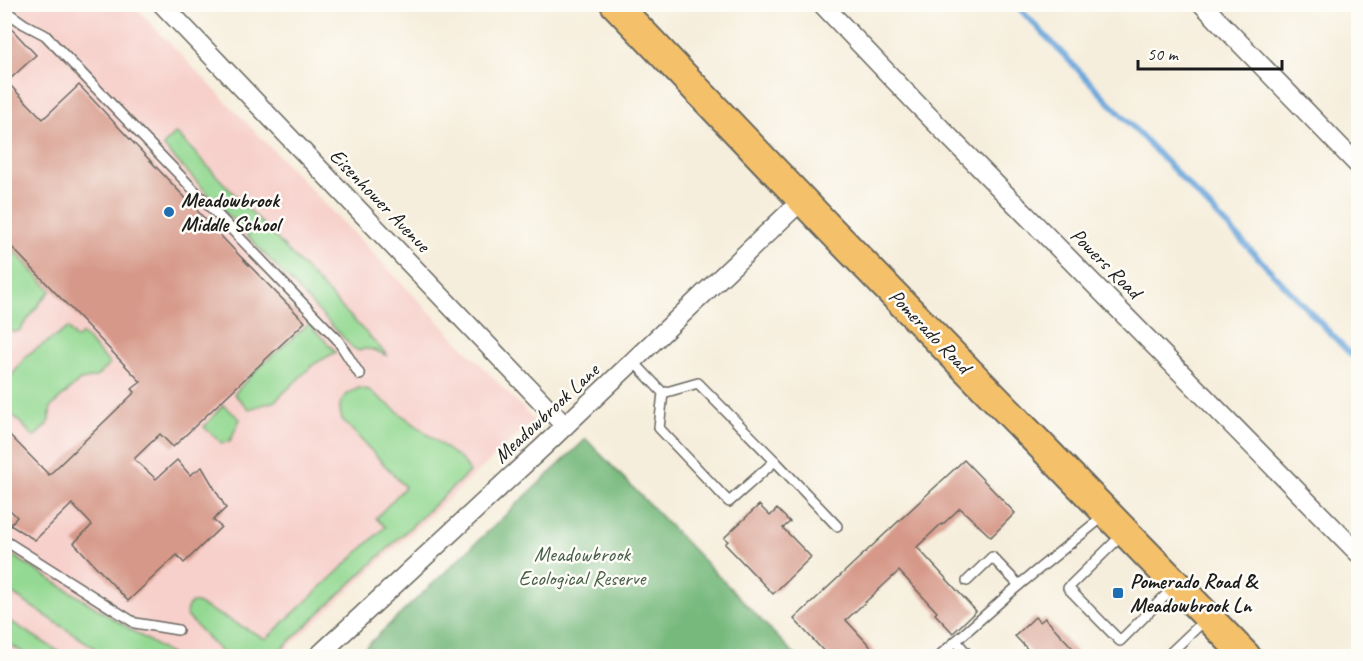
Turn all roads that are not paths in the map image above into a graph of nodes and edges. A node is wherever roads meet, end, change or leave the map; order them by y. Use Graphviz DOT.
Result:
graph roads {
  1 [pos="162,4"];
  2 [pos="615,4"];
  3 [pos="822,4"];
  4 [pos="1202,4"];
  5 [pos="4,10"];
  6 [pos="1359,165"];
  7 [pos="802,200"];
  8 [pos="633,361"];
  9 [pos="360,375"];
  10 [pos="663,393"];
  11 [pos="565,426"];
  12 [pos="775,461"];
  13 [pos="1116,523"];
  14 [pos="837,526"];
  15 [pos="4,540"];
  16 [pos="1359,552"];
  17 [pos="967,581"];
  18 [pos="1019,585"];
  19 [pos="1176,585"];
  20 [pos="1208,618"];
  21 [pos="178,630"];
  22 [pos="956,641"];
  23 [pos="318,657"];
  24 [pos="939,657"];
  25 [pos="969,657"];
  26 [pos="1167,657"];
  27 [pos="1246,657"];
  1 -- 11 [label="street, Eisenhower Avenue"];
  2 -- 7 [label="main road, Pomerado Road"];
  3 -- 16 [label="street, Powers Road"];
  4 -- 6 [label="street"];
  5 -- 9 [label="lane"];
  7 -- 8 [label="street, Meadowbrook Lane"];
  7 -- 13 [label="main road, Pomerado Road"];
  8 -- 10 [label="lane"];
  8 -- 11 [label="street, Meadowbrook Lane"];
  10 -- 12 [label="lane"];
  10 -- 12 [label="lane"];
  11 -- 23 [label="street, Meadowbrook Lane"];
  12 -- 14 [label="lane"];
  13 -- 18 [label="lane"];
  13 -- 19 [label="main road, Pomerado Road"];
  13 -- 19 [label="lane"];
  15 -- 21 [label="lane"];
  17 -- 18 [label="lane"];
  18 -- 22 [label="lane"];
  19 -- 20 [label="main road, Pomerado Road"];
  20 -- 26 [label="lane"];
  20 -- 27 [label="main road, Pomerado Road"];
  22 -- 24 [label="lane"];
  22 -- 25 [label="lane"];
}
